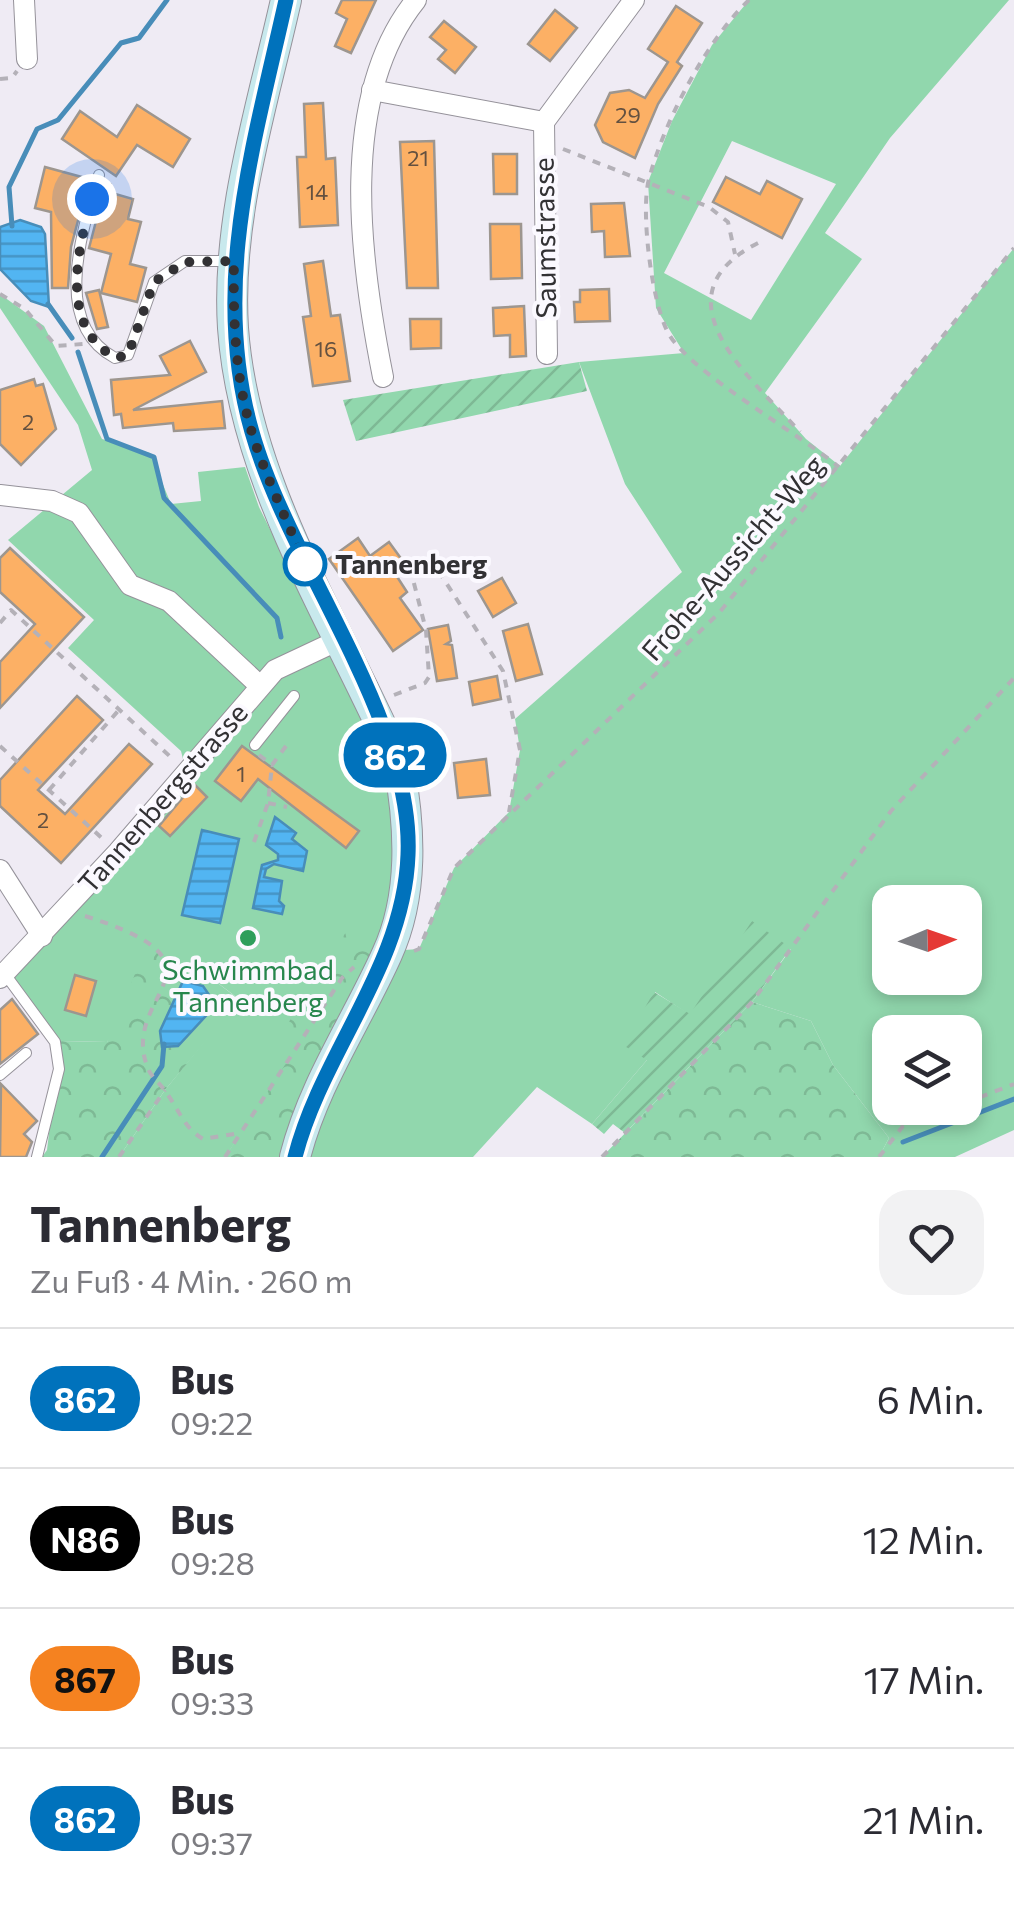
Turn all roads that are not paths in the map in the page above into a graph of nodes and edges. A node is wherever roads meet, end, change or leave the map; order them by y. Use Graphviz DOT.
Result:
graph roads {
  1 [pos="24,0"];
  2 [pos="286,0"];
  3 [pos="416,0"];
  4 [pos="634,0"];
  5 [pos="27,59"];
  6 [pos="372,90"];
  7 [pos="544,132"];
  8 [pos="98,175"];
  9 [pos="234,261"];
  10 [pos="547,354"];
  11 [pos="383,377"];
  12 [pos="0,495"];
  13 [pos="341,639"];
  14 [pos="260,686"];
  15 [pos="294,696"];
  16 [pos="255,745"];
  17 [pos="0,870"];
  18 [pos="42,936"];
  19 [pos="2,976"];
  20 [pos="26,1053"];
  21 [pos="0,1075"];
  22 [pos="37,1157"];
  23 [pos="295,1157"];
  1 -- 5 [label="street"];
  2 -- 9 [label="main road"];
  3 -- 6 [label="street"];
  4 -- 7 [label="street, Saumstrasse"];
  6 -- 7 [label="street, Saumstrasse"];
  6 -- 11 [label="street"];
  7 -- 10 [label="street, Saumstrasse"];
  8 -- 9 [label="lane"];
  9 -- 13 [label="main road"];
  12 -- 14 [label="street"];
  13 -- 14 [label="street, Tannenbergstrasse"];
  13 -- 23 [label="main road"];
  14 -- 18 [label="street, Tannenbergstrasse"];
  15 -- 16 [label="lane"];
  17 -- 18 [label="street"];
  18 -- 19 [label="street, Tannenbergstrasse"];
  19 -- 22 [label="lane"];
  20 -- 21 [label="lane"];
}
